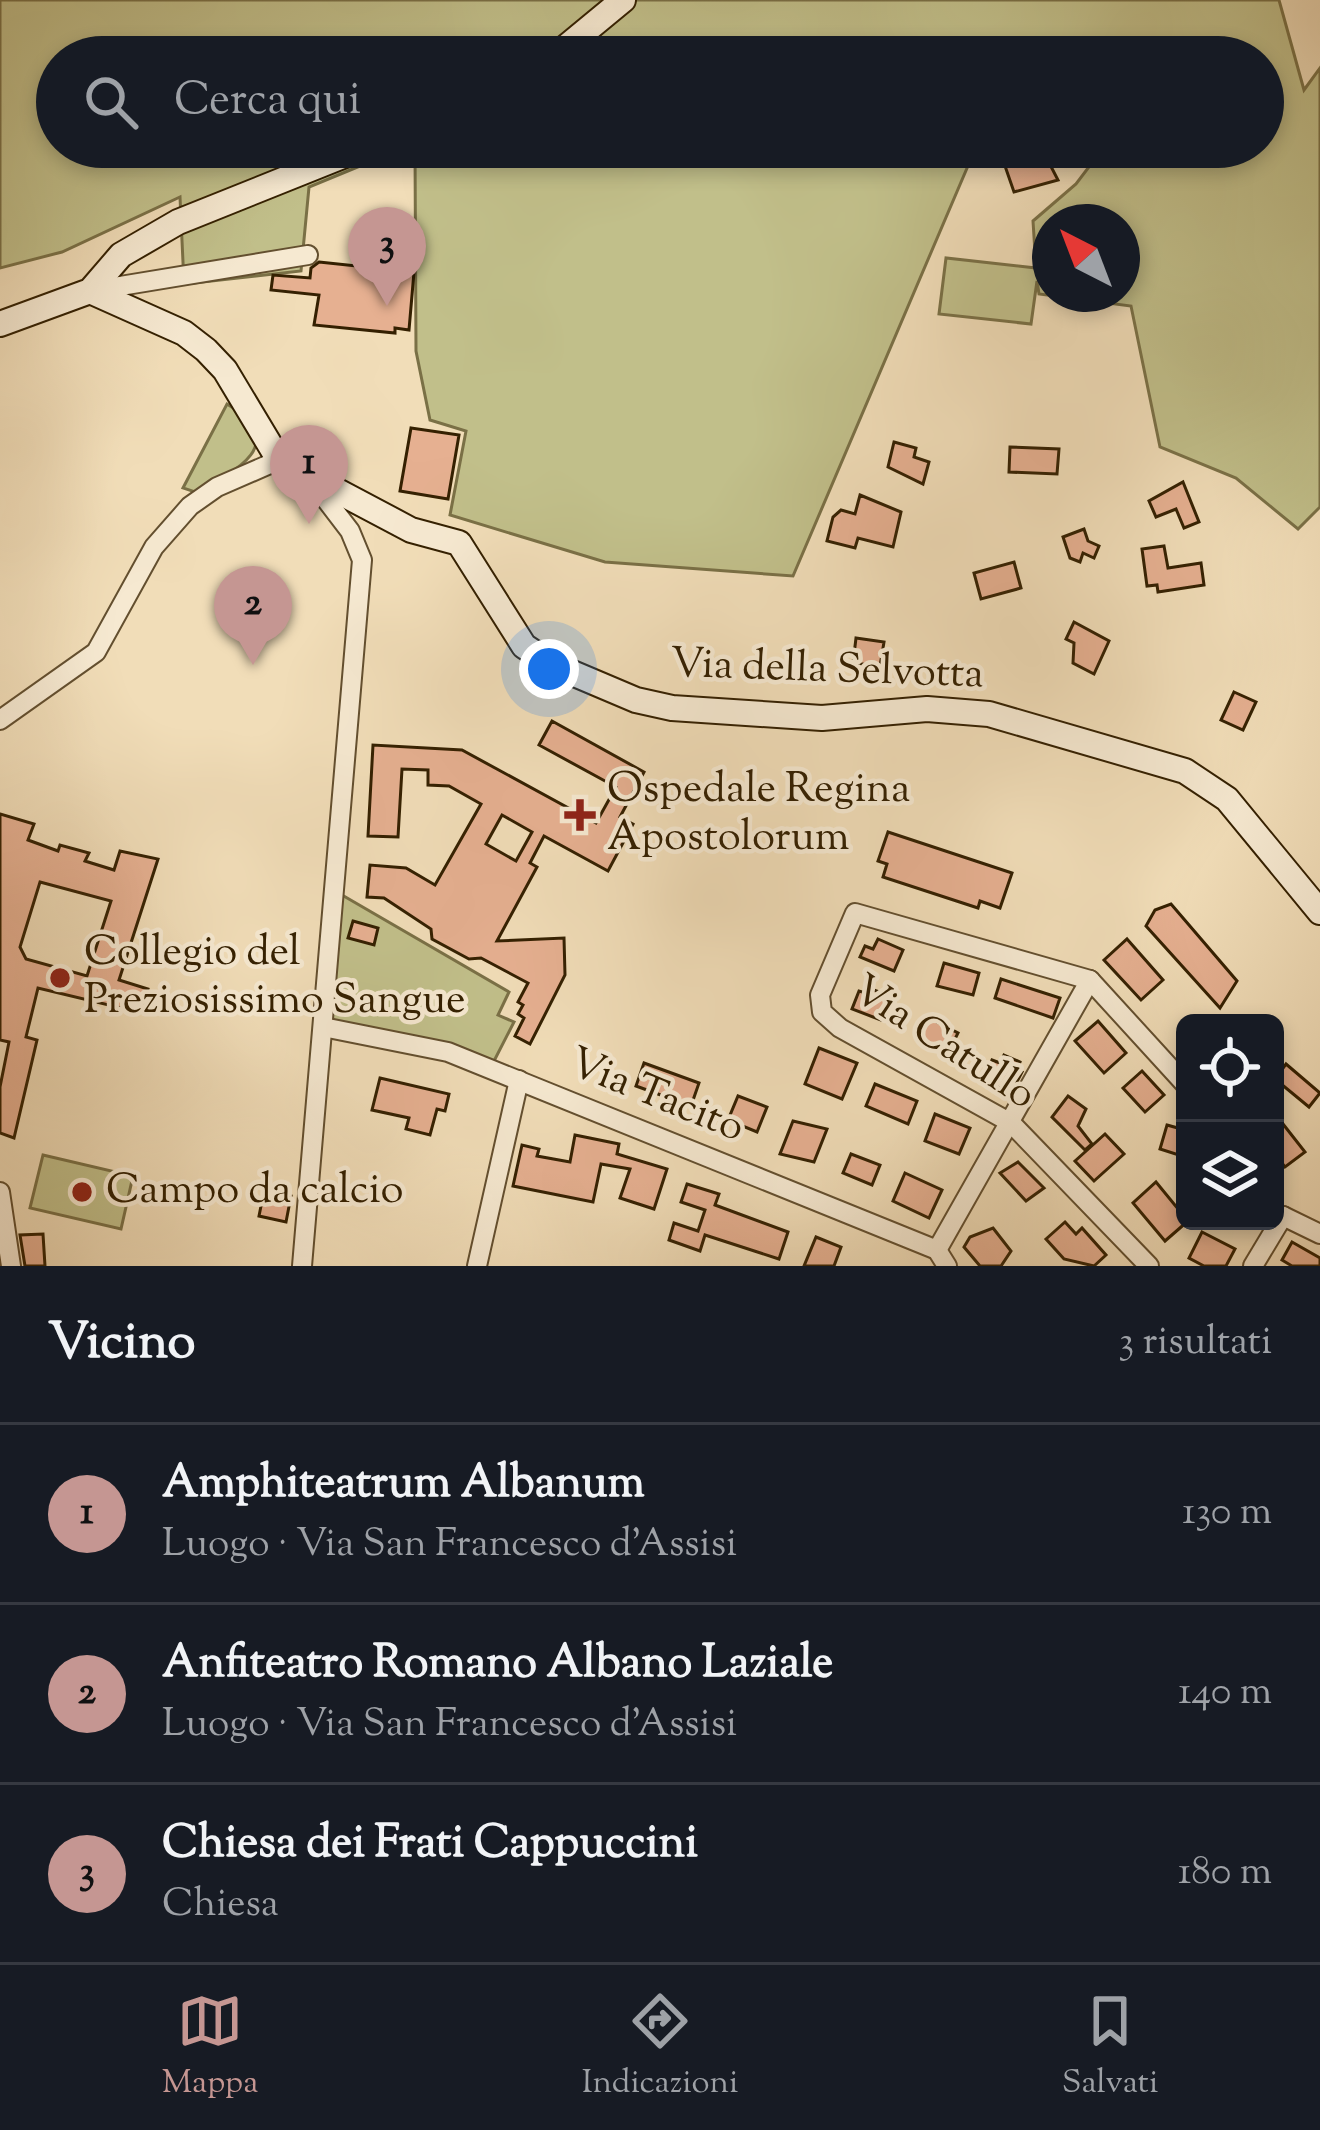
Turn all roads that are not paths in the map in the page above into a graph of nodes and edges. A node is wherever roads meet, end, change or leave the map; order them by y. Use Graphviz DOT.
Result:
graph roads {
  1 [pos="623,0"];
  2 [pos="579,36"];
  3 [pos="312,168"];
  4 [pos="308,256"];
  5 [pos="90,291"];
  6 [pos="0,323"];
  7 [pos="279,460"];
  8 [pos="311,481"];
  9 [pos="0,720"];
  10 [pos="1320,912"];
  11 [pos="1090,980"];
  12 [pos="323,1027"];
  13 [pos="1176,1074"];
  14 [pos="519,1080"];
  15 [pos="1011,1123"];
  16 [pos="0,1192"];
  17 [pos="1284,1213"];
  18 [pos="1270,1230"];
  19 [pos="1320,1234"];
  20 [pos="942,1258"];
  21 [pos="11,1266"];
  22 [pos="302,1266"];
  23 [pos="477,1266"];
  24 [pos="1149,1266"];
  25 [pos="1253,1266"];
  1 -- 2 [label="street"];
  3 -- 5 [label="street"];
  4 -- 5 [label="street"];
  5 -- 6 [label="street"];
  5 -- 7 [label="street"];
  7 -- 8 [label="street, Via della Selvotta"];
  7 -- 9 [label="street"];
  8 -- 10 [label="street, Via della Selvotta"];
  8 -- 12 [label="street"];
  11 -- 13 [label="street"];
  11 -- 15 [label="street"];
  11 -- 15 [label="street, Via Catullo"];
  12 -- 14 [label="street, Via Tacito"];
  12 -- 22 [label="street"];
  14 -- 20 [label="street, Via Tacito"];
  14 -- 23 [label="street"];
  15 -- 20 [label="street"];
  15 -- 24 [label="street, Via Catullo"];
  16 -- 21 [label="street"];
  17 -- 19 [label="street"];
  18 -- 25 [label="street"];
}
